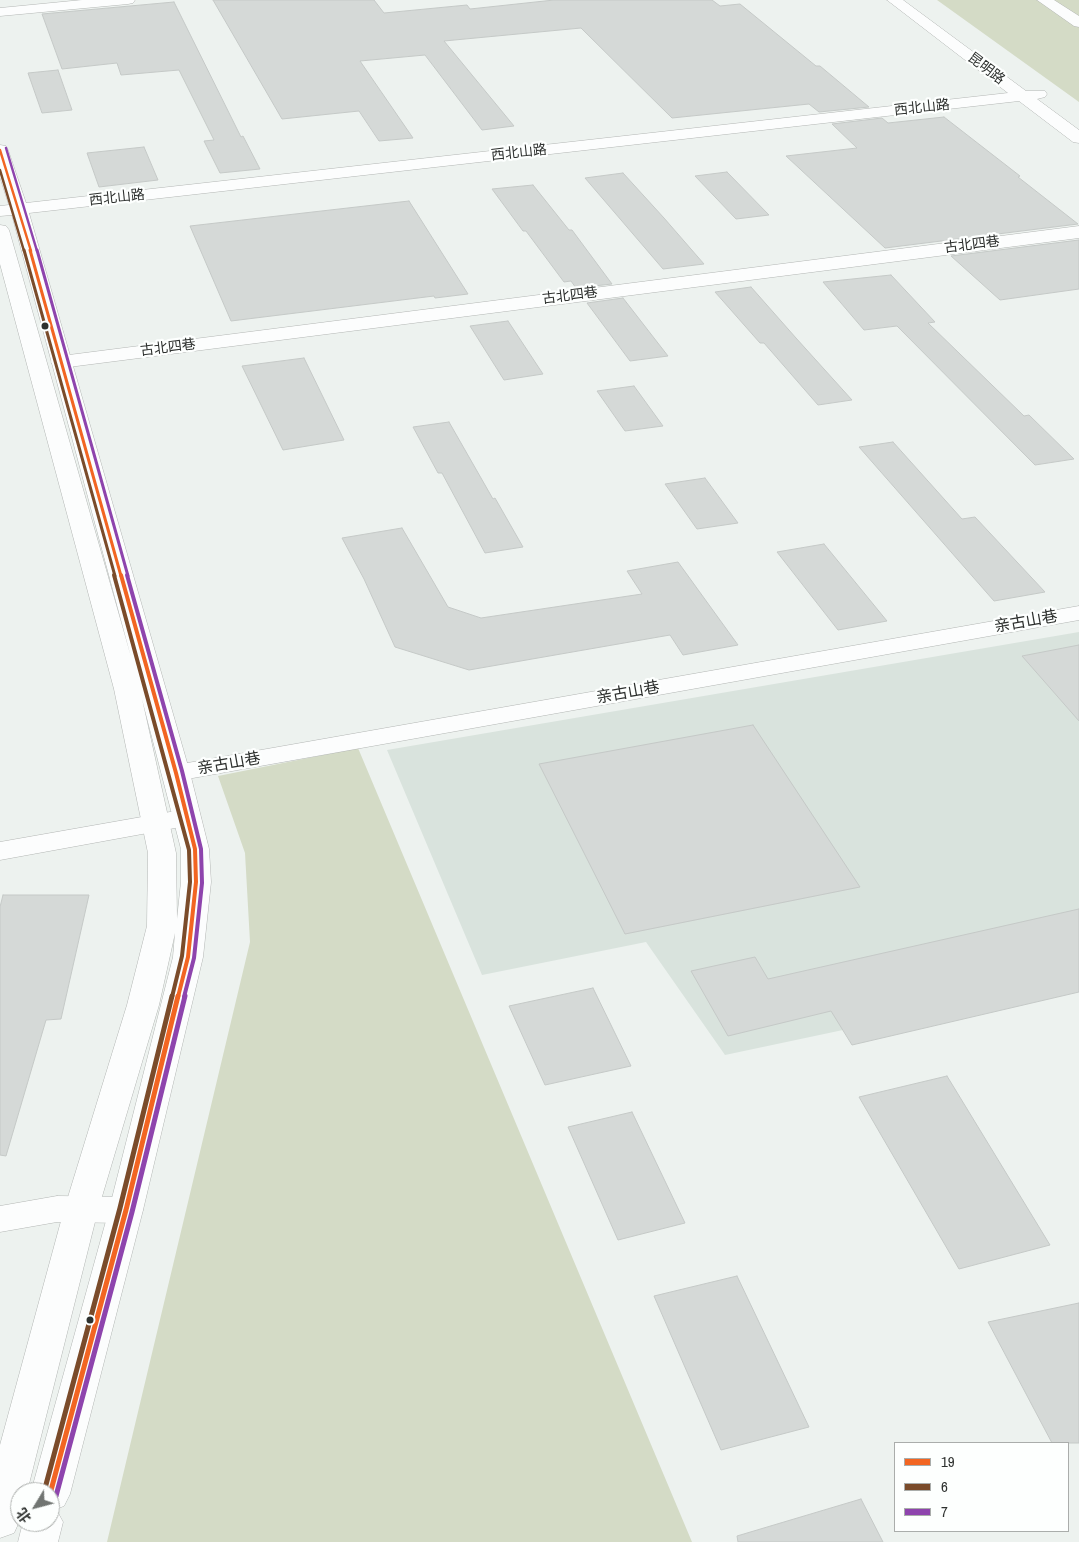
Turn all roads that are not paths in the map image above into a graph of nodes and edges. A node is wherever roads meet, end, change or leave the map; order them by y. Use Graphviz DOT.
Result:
graph roads {
  1 [pos="128,0"];
  2 [pos="894,0"];
  3 [pos="914,0"];
  4 [pos="1044,0"];
  5 [pos="0,12"];
  6 [pos="1079,23"];
  7 [pos="1031,96"];
  8 [pos="1079,123"];
  9 [pos="1079,138"];
  10 [pos="0,150"];
  11 [pos="9,210"];
  12 [pos="0,230"];
  13 [pos="1079,232"];
  14 [pos="61,362"];
  15 [pos="1079,613"];
  16 [pos="176,773"];
  17 [pos="187,818"];
  18 [pos="155,823"];
  19 [pos="0,851"];
  20 [pos="81,1210"];
  21 [pos="126,1210"];
  22 [pos="0,1219"];
  23 [pos="53,1482"];
  24 [pos="0,1520"];
  1 -- 5 [label="main road"];
  2 -- 7 [label="main road, 昆明路"];
  3 -- 7 [label="main road, 昆明路"];
  4 -- 6 [label="main road"];
  7 -- 8 [label="main road, 昆明路"];
  7 -- 9 [label="main road, 昆明路"];
  7 -- 11 [label="main road, 西北山路"];
  10 -- 11 [label="main road"];
  11 -- 14 [label="main road"];
  12 -- 18 [label="main road"];
  13 -- 14 [label="main road, 古北四巷"];
  14 -- 16 [label="main road"];
  15 -- 16 [label="main road, 亲古山巷"];
  16 -- 17 [label="main road"];
  17 -- 18 [label="main road"];
  17 -- 21 [label="main road"];
  18 -- 19 [label="main road"];
  18 -- 20 [label="main road"];
  20 -- 21 [label="main road"];
  20 -- 22 [label="main road"];
  20 -- 24 [label="main road"];
  21 -- 23 [label="main road"];
}
